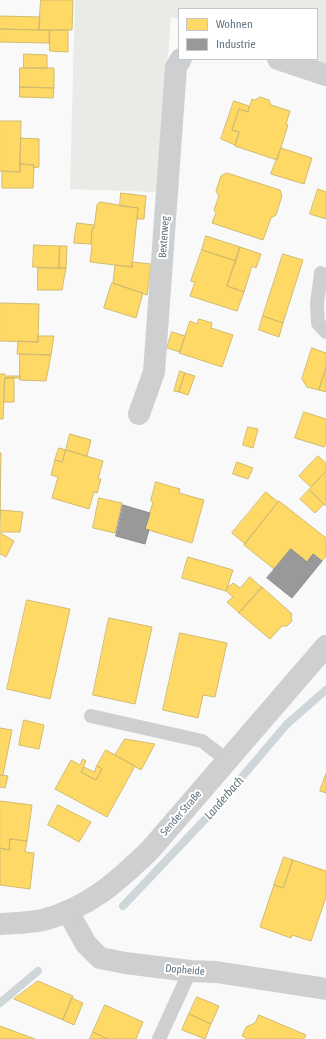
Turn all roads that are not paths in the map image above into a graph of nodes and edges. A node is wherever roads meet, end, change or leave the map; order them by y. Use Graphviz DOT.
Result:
graph roads {
  1 [pos="180,60"];
  2 [pos="281,60"];
  3 [pos="326,75"];
  4 [pos="321,273"];
  5 [pos="326,332"];
  6 [pos="139,414"];
  7 [pos="326,646"];
  8 [pos="91,716"];
  9 [pos="227,760"];
  10 [pos="68,912"];
  11 [pos="0,924"];
  12 [pos="190,971"];
  13 [pos="326,989"];
  14 [pos="159,1039"];
  1 -- 6 [label="street, Bexterweg"];
  2 -- 3 [label="street"];
  4 -- 5 [label="lane"];
  7 -- 9 [label="street, Sender Straße"];
  8 -- 9 [label="lane"];
  9 -- 10 [label="street, Sender Straße"];
  10 -- 11 [label="street, Sender Straße"];
  10 -- 12 [label="street, Dopheide"];
  12 -- 13 [label="street, Dopheide"];
  12 -- 14 [label="lane"];
}
